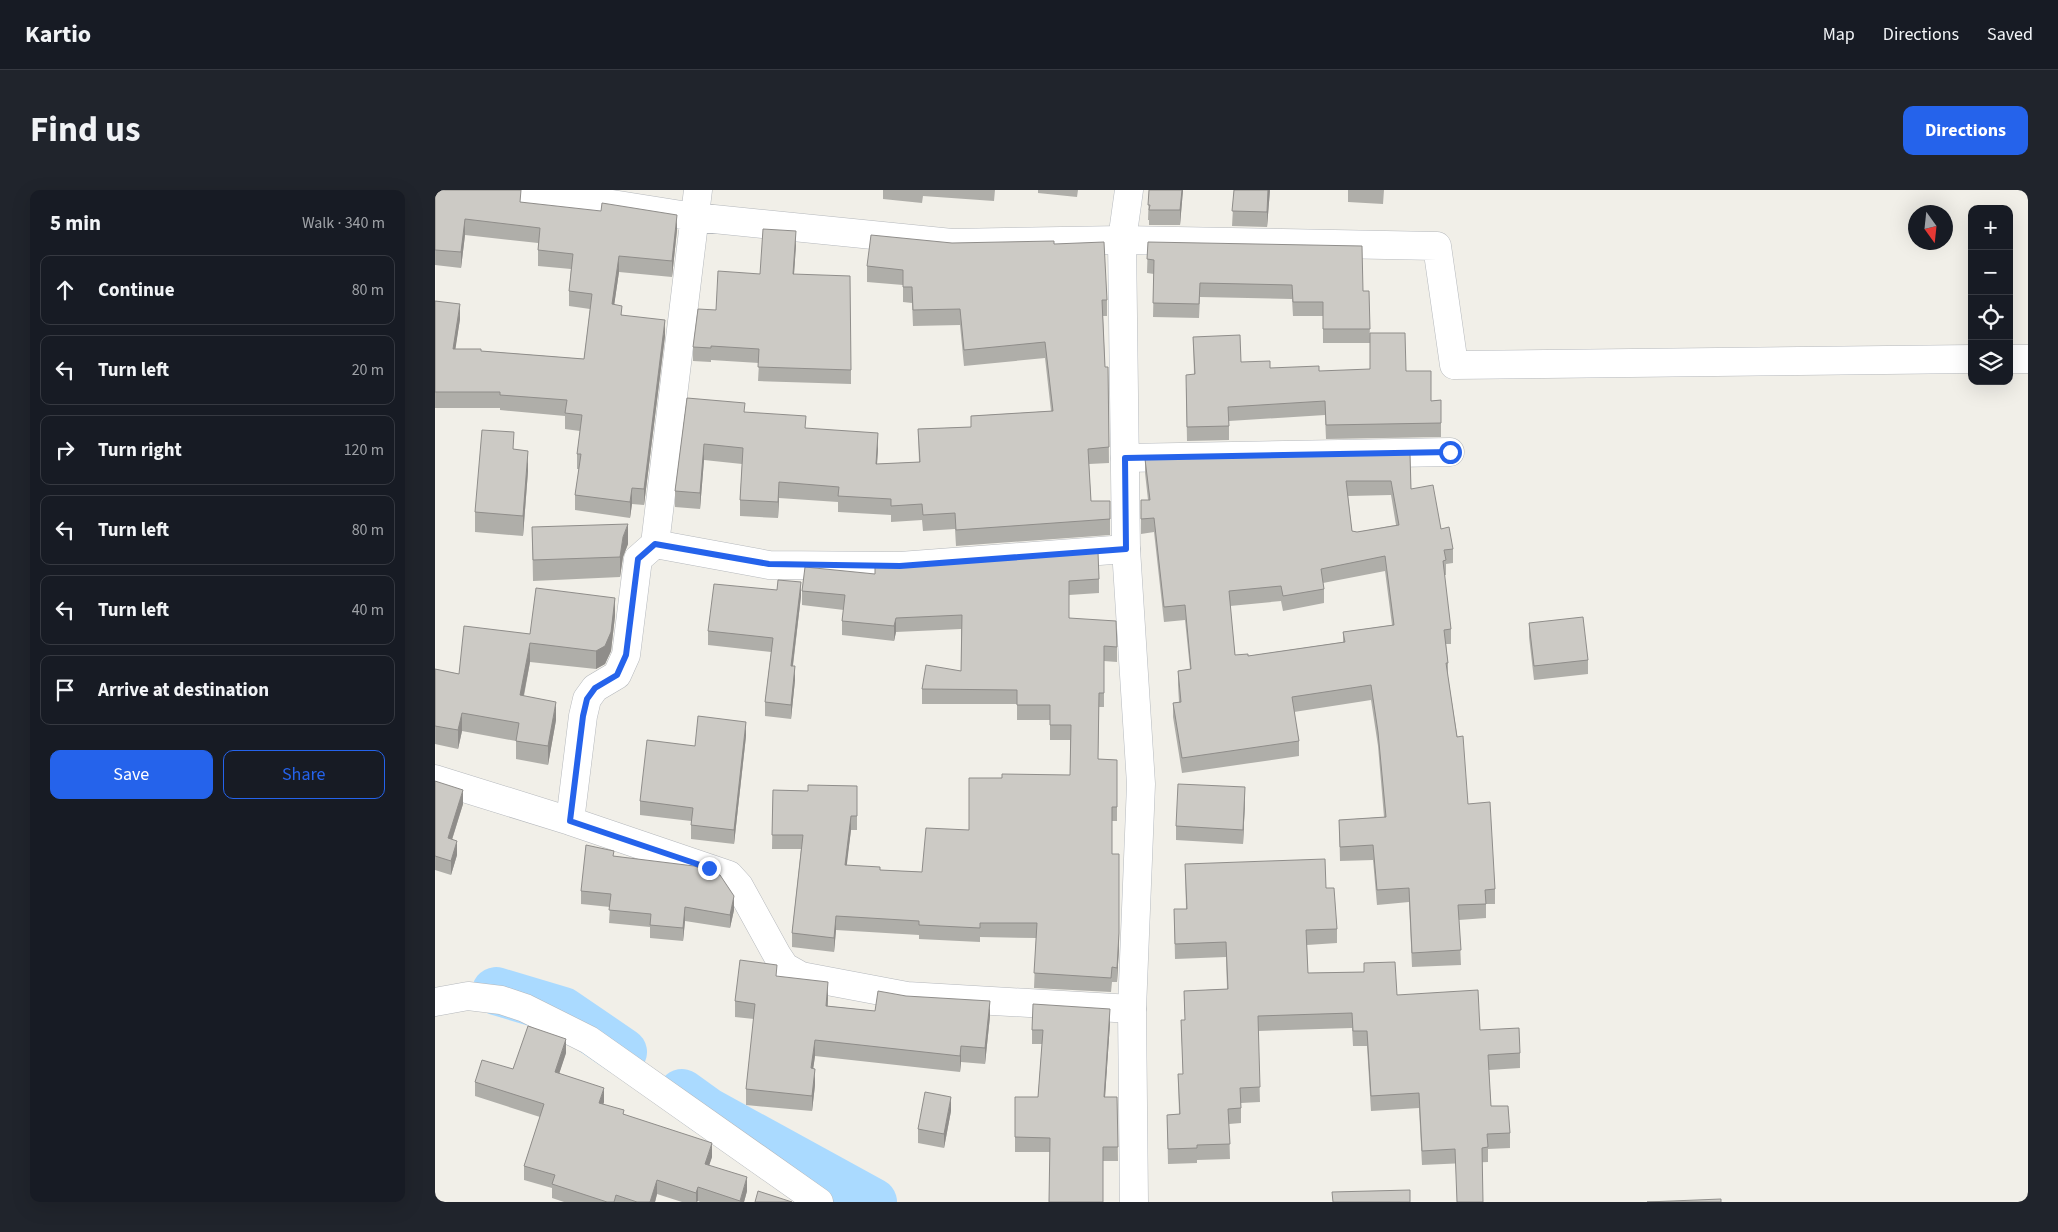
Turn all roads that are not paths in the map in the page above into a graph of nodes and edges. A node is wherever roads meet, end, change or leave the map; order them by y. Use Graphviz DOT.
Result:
graph roads {
  1 [pos="523,190"];
  2 [pos="698,190"];
  3 [pos="1129,190"];
  4 [pos="694,217"];
  5 [pos="1123,240"];
  6 [pos="2028,358"];
  7 [pos="1968,359"];
  8 [pos="2013,359"];
  9 [pos="1450,452"];
  10 [pos="1125,458"];
  11 [pos="655,544"];
  12 [pos="1126,549"];
  13 [pos="435,779"];
  14 [pos="570,821"];
  15 [pos="435,1002"];
  16 [pos="1133,1009"];
  17 [pos="819,1202"];
  18 [pos="1134,1202"];
  1 -- 4 [label="street"];
  2 -- 4 [label="street"];
  3 -- 5 [label="street"];
  4 -- 5 [label="street"];
  4 -- 11 [label="street"];
  5 -- 7 [label="street"];
  5 -- 10 [label="street"];
  6 -- 8 [label="street"];
  9 -- 10 [label="street"];
  10 -- 12 [label="street"];
  11 -- 12 [label="street"];
  11 -- 14 [label="street"];
  12 -- 16 [label="street"];
  13 -- 14 [label="street"];
  14 -- 16 [label="street"];
  15 -- 17 [label="street"];
  16 -- 18 [label="street"];
}
